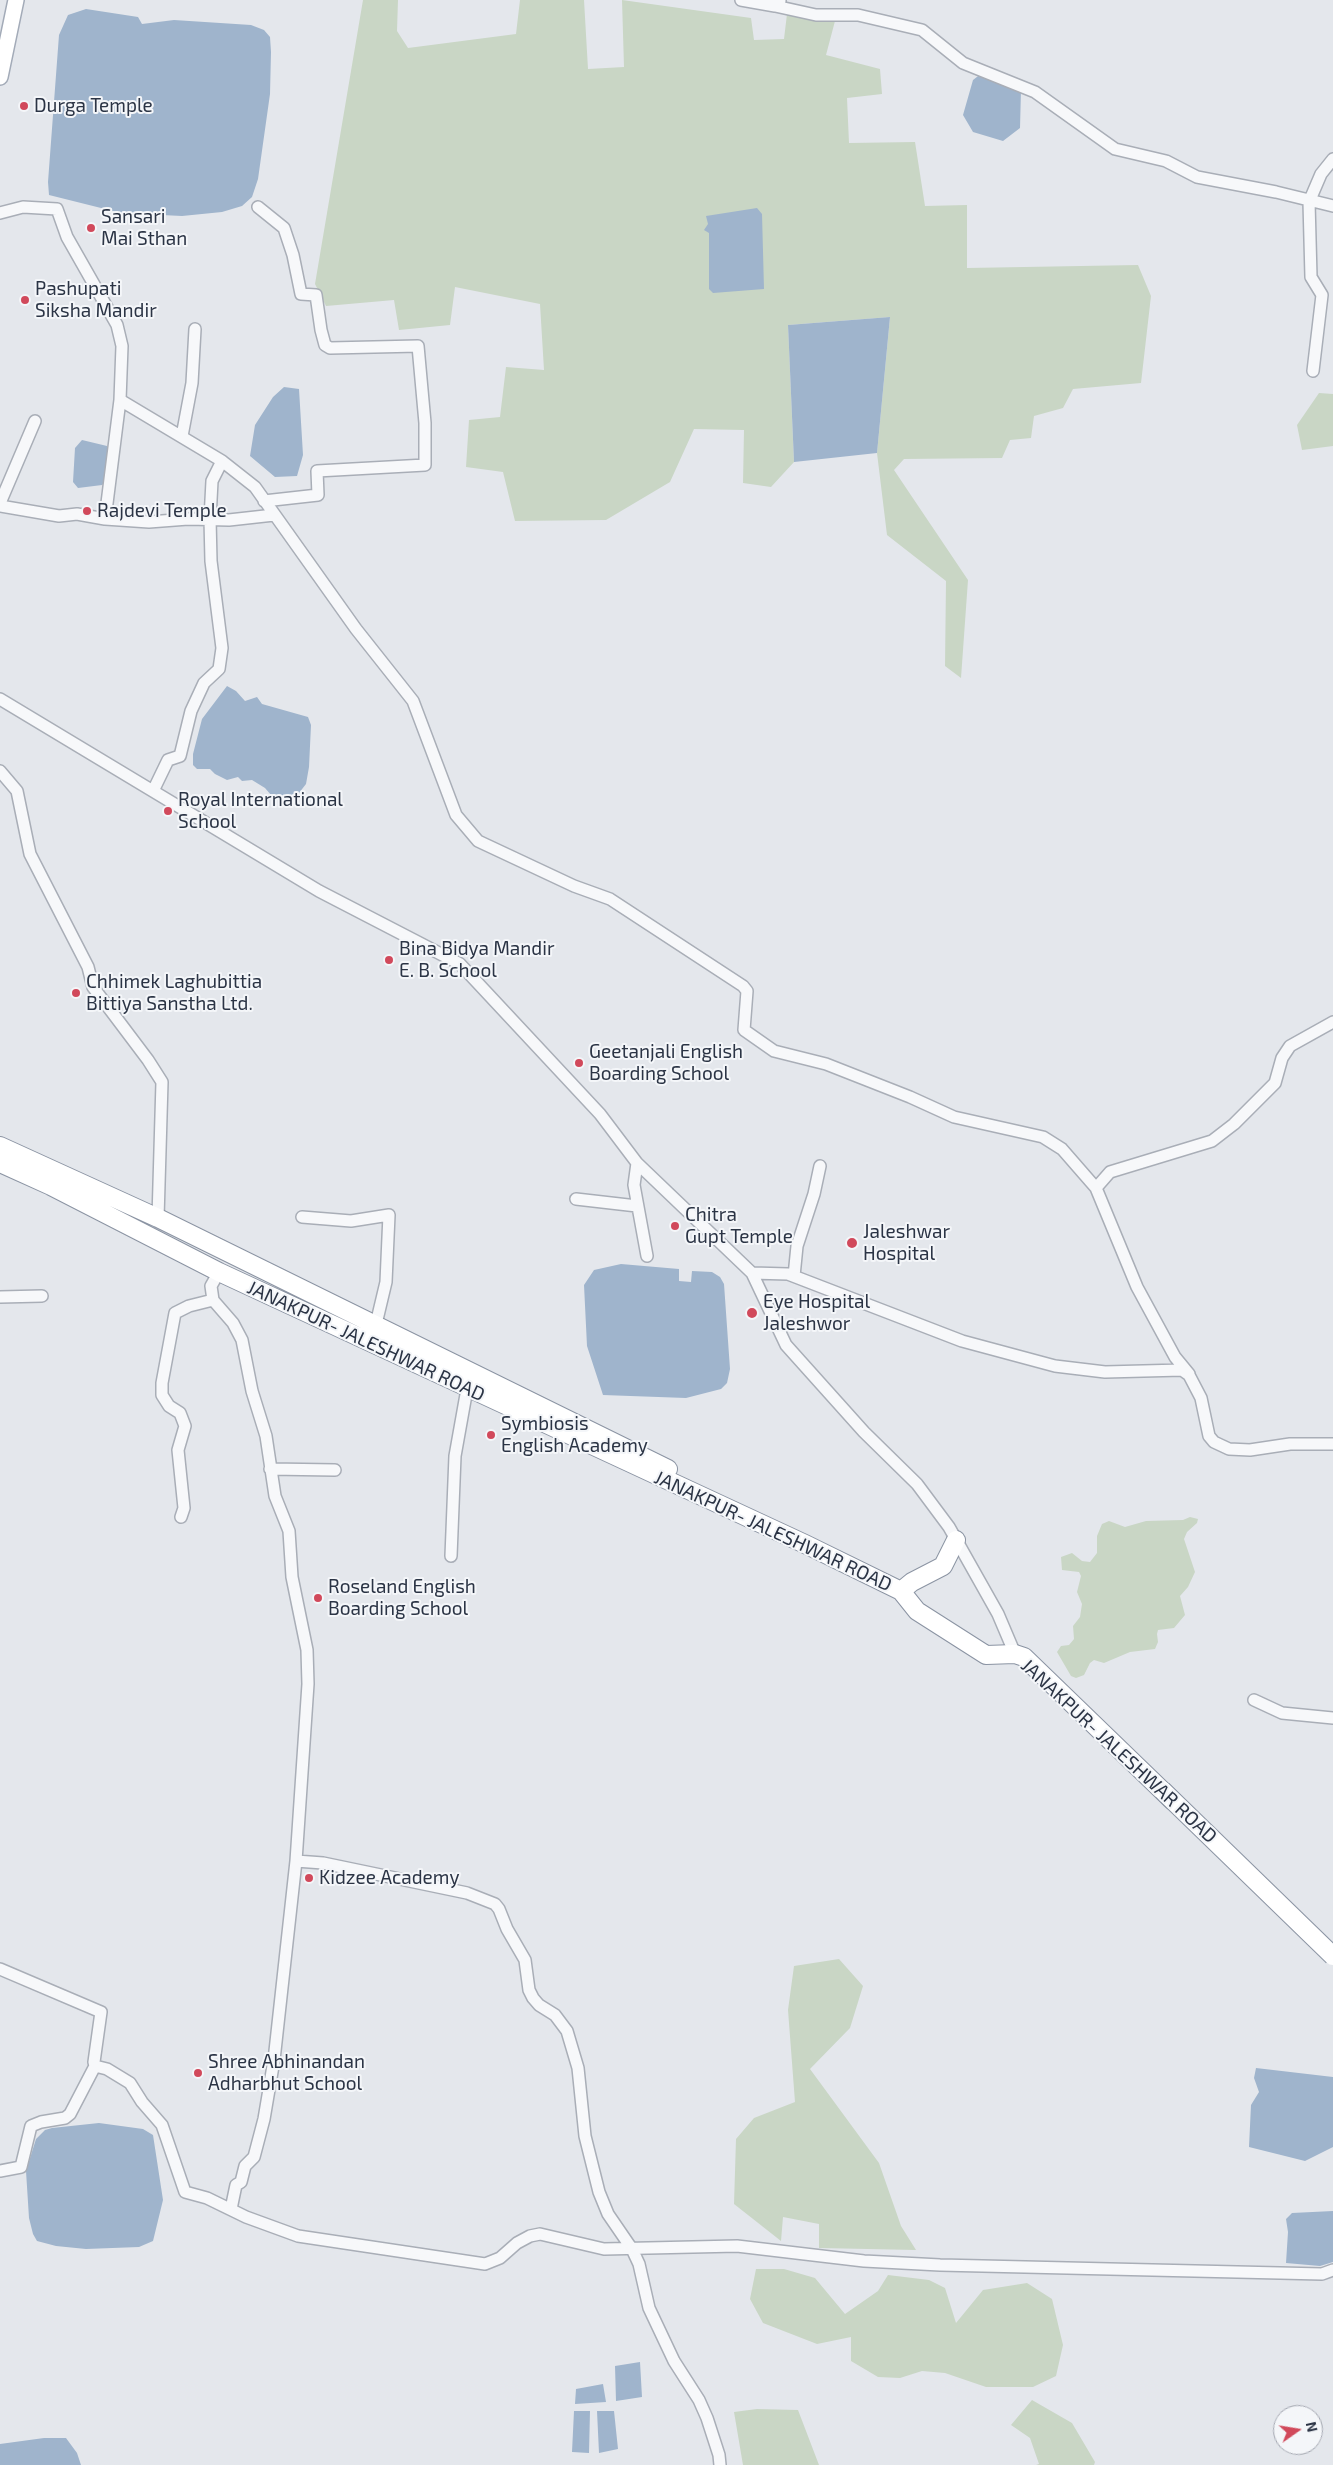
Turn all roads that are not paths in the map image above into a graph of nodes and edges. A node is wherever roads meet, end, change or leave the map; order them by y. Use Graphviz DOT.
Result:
graph roads {
  1 [pos="16,0"];
  2 [pos="742,0"];
  3 [pos="778,3"];
  4 [pos="0,76"];
  5 [pos="1333,159"];
  6 [pos="1309,202"];
  7 [pos="258,206"];
  8 [pos="1333,206"];
  9 [pos="0,213"];
  10 [pos="195,329"];
  11 [pos="1314,371"];
  12 [pos="120,400"];
  13 [pos="34,421"];
  14 [pos="182,436"];
  15 [pos="222,461"];
  16 [pos="264,501"];
  17 [pos="0,504"];
  18 [pos="274,515"];
  19 [pos="105,519"];
  20 [pos="210,519"];
  21 [pos="0,699"];
  22 [pos="0,771"];
  23 [pos="153,791"];
  24 [pos="1333,1022"];
  25 [pos="0,1146"];
  26 [pos="0,1163"];
  27 [pos="637,1163"];
  28 [pos="820,1166"];
  29 [pos="1096,1188"];
  30 [pos="576,1199"];
  31 [pos="637,1206"];
  32 [pos="302,1217"];
  33 [pos="158,1218"];
  34 [pos="647,1256"];
  35 [pos="219,1272"];
  36 [pos="752,1273"];
  37 [pos="794,1276"];
  38 [pos="42,1296"];
  39 [pos="0,1297"];
  40 [pos="213,1300"];
  41 [pos="376,1324"];
  42 [pos="1190,1375"];
  43 [pos="468,1389"];
  44 [pos="1333,1444"];
  45 [pos="270,1469"];
  46 [pos="335,1470"];
  47 [pos="181,1517"];
  48 [pos="956,1540"];
  49 [pos="805,1544"];
  50 [pos="451,1556"];
  51 [pos="900,1591"];
  52 [pos="1015,1654"];
  53 [pos="1254,1700"];
  54 [pos="1333,1718"];
  55 [pos="1162,1790"];
  56 [pos="296,1861"];
  57 [pos="1328,1950"];
  58 [pos="0,1969"];
  59 [pos="95,2066"];
  60 [pos="0,2171"];
  61 [pos="231,2209"];
  62 [pos="632,2249"];
  63 [pos="1333,2270"];
  64 [pos="720,2465"];
  1 -- 4 [label="main road"];
  2 -- 3 [label="street"];
  3 -- 6 [label="street"];
  5 -- 6 [label="street"];
  6 -- 8 [label="street"];
  6 -- 11 [label="street"];
  7 -- 16 [label="street"];
  9 -- 12 [label="street"];
  10 -- 14 [label="street"];
  12 -- 14 [label="street"];
  12 -- 19 [label="street"];
  13 -- 17 [label="street"];
  14 -- 15 [label="street"];
  15 -- 16 [label="street"];
  15 -- 20 [label="street"];
  16 -- 18 [label="street"];
  17 -- 19 [label="street"];
  18 -- 20 [label="street"];
  18 -- 29 [label="street"];
  19 -- 20 [label="street"];
  20 -- 23 [label="street"];
  21 -- 23 [label="street"];
  22 -- 33 [label="street"];
  23 -- 27 [label="street"];
  24 -- 29 [label="street"];
  25 -- 33 [label="highway"];
  26 -- 35 [label="highway, JANAKPUR- JALESHWAR ROAD"];
  27 -- 31 [label="street"];
  27 -- 36 [label="street"];
  28 -- 37 [label="street"];
  29 -- 42 [label="street"];
  30 -- 31 [label="street"];
  31 -- 34 [label="street"];
  32 -- 41 [label="street"];
  33 -- 41 [label="highway"];
  35 -- 40 [label="street"];
  35 -- 43 [label="highway, JANAKPUR- JALESHWAR ROAD"];
  36 -- 37 [label="street"];
  36 -- 48 [label="street"];
  37 -- 42 [label="street"];
  38 -- 39 [label="street"];
  40 -- 45 [label="street"];
  40 -- 47 [label="street"];
  41 -- 49 [label="highway"];
  42 -- 44 [label="street"];
  43 -- 49 [label="highway, JANAKPUR- JALESHWAR ROAD"];
  43 -- 50 [label="street"];
  45 -- 46 [label="street"];
  45 -- 56 [label="street"];
  48 -- 51 [label="highway"];
  48 -- 52 [label="street"];
  49 -- 51 [label="highway, JANAKPUR- JALESHWAR ROAD"];
  51 -- 52 [label="highway, JANAKPUR- JALESHWAR ROAD"];
  52 -- 57 [label="highway, JANAKPUR- JALESHWAR ROAD"];
  53 -- 54 [label="street"];
  55 -- 57 [label="highway, JANAKPUR- JALESHWAR ROAD, bridge"];
  56 -- 61 [label="street"];
  56 -- 62 [label="street"];
  58 -- 59 [label="street"];
  59 -- 60 [label="street"];
  59 -- 61 [label="street"];
  61 -- 62 [label="street"];
  62 -- 63 [label="street"];
  62 -- 64 [label="street"];
}
